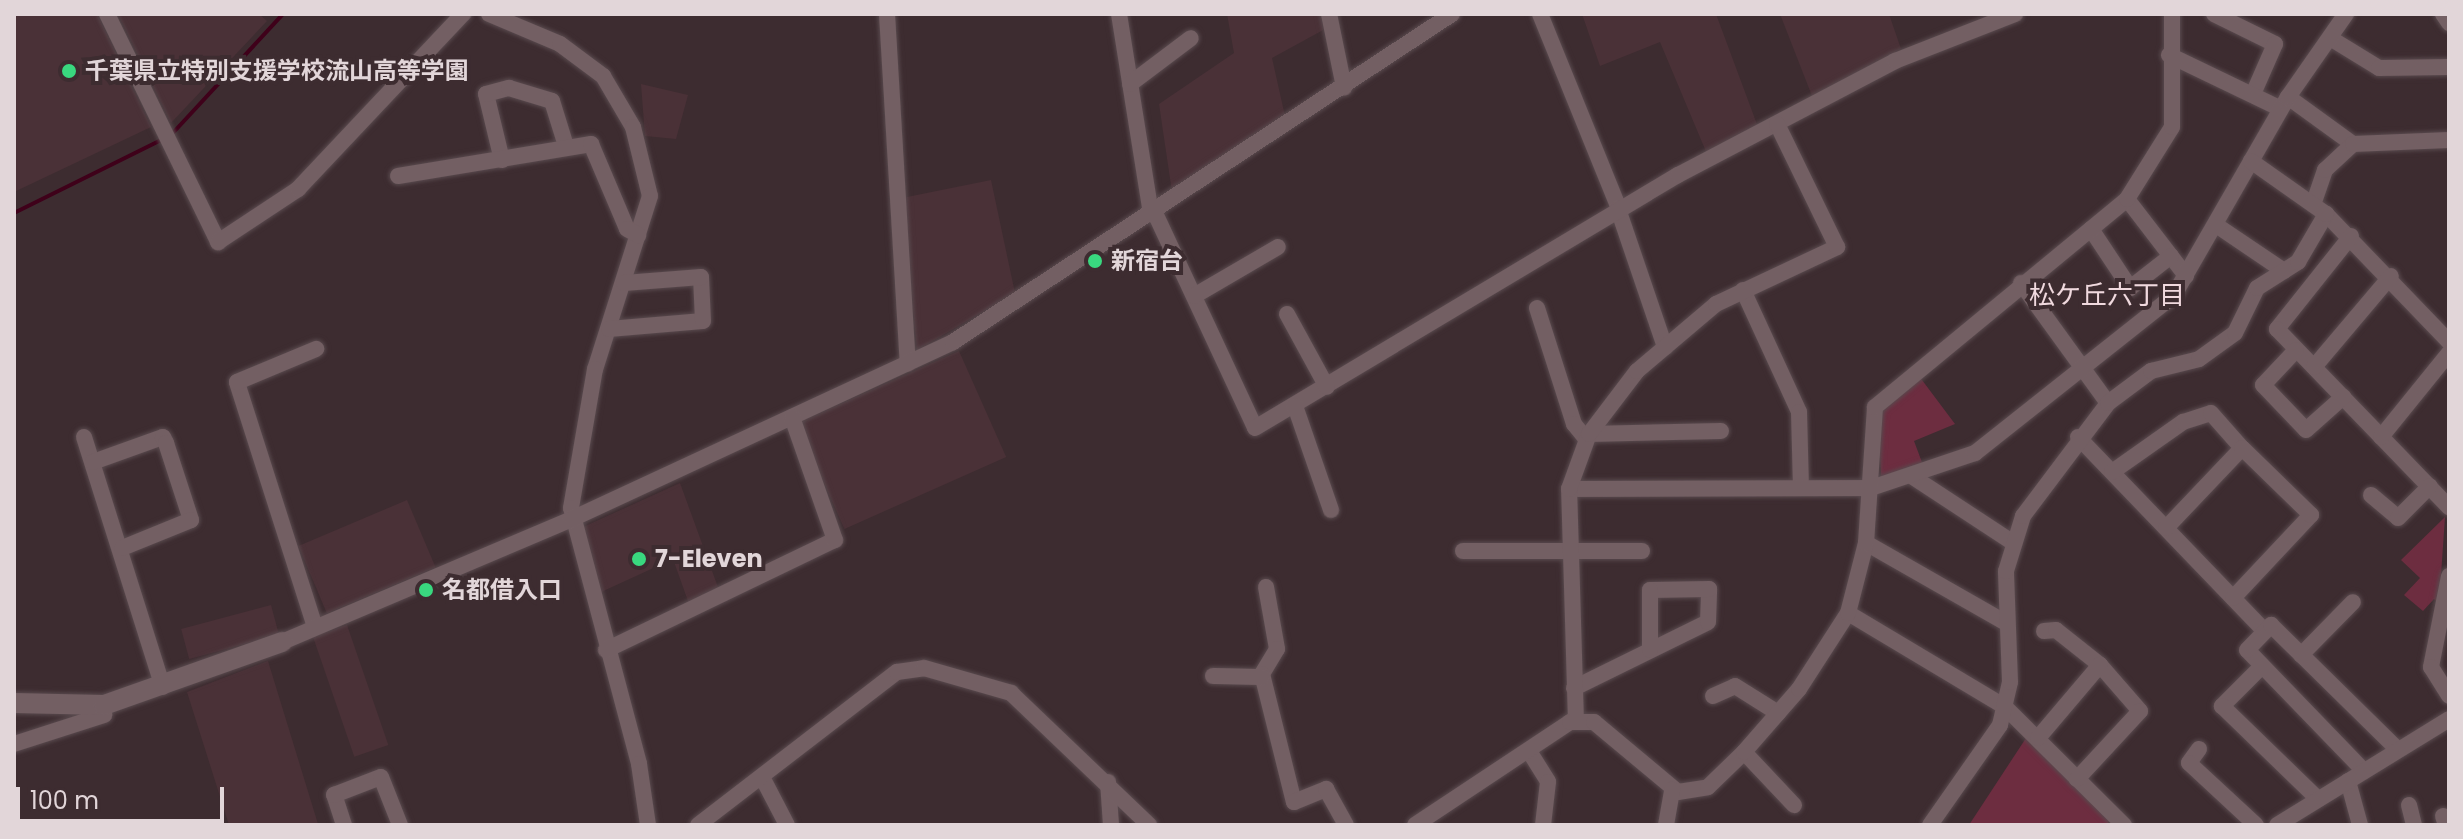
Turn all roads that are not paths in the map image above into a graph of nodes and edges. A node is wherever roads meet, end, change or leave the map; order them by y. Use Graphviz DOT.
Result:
graph roads {
  1 [pos="107,14"];
  2 [pos="463,14"];
  3 [pos="489,14"];
  4 [pos="887,14"];
  5 [pos="1119,14"];
  6 [pos="1329,14"];
  7 [pos="1452,14"];
  8 [pos="1540,14"];
  9 [pos="2015,14"];
  10 [pos="2172,14"];
  11 [pos="2214,14"];
  12 [pos="2346,14"];
  13 [pos="2443,14"];
  14 [pos="2449,23"];
  15 [pos="1191,38"];
  16 [pos="2330,38"];
  17 [pos="2169,55"];
  18 [pos="2449,67"];
  19 [pos="1130,84"];
  20 [pos="1344,87"];
  21 [pos="2253,94"];
  22 [pos="2284,103"];
  23 [pos="1777,124"];
  24 [pos="2449,140"];
  25 [pos="2353,144"];
  26 [pos="566,146"];
  27 [pos="502,160"];
  28 [pos="2251,161"];
  29 [pos="398,176"];
  30 [pos="2127,199"];
  31 [pos="2320,208"];
  32 [pos="1618,209"];
  33 [pos="1152,213"];
  34 [pos="2216,225"];
  35 [pos="2091,229"];
  36 [pos="638,235"];
  37 [pos="2351,236"];
  38 [pos="1278,247"];
  39 [pos="2171,256"];
  40 [pos="2284,271"];
  41 [pos="2186,276"];
  42 [pos="2391,276"];
  43 [pos="624,283"];
  44 [pos="2021,283"];
  45 [pos="1743,290"];
  46 [pos="1194,296"];
  47 [pos="1537,308"];
  48 [pos="1287,314"];
  49 [pos="609,329"];
  50 [pos="2449,342"];
  51 [pos="1665,347"];
  52 [pos="316,349"];
  53 [pos="2296,350"];
  54 [pos="2449,353"];
  55 [pos="908,363"];
  56 [pos="2314,367"];
  57 [pos="2083,370"];
  58 [pos="1327,387"];
  59 [pos="2343,397"];
  60 [pos="2108,403"];
  61 [pos="1295,406"];
  62 [pos="792,417"];
  63 [pos="1721,431"];
  64 [pos="84,437"];
  65 [pos="1588,437"];
  66 [pos="2078,437"];
  67 [pos="2381,437"];
  68 [pos="2242,448"];
  69 [pos="93,462"];
  70 [pos="2112,472"];
  71 [pos="1913,477"];
  72 [pos="1801,488"];
  73 [pos="1871,488"];
  74 [pos="1569,489"];
  75 [pos="2442,494"];
  76 [pos="2371,495"];
  77 [pos="1331,510"];
  78 [pos="572,519"];
  79 [pos="2166,528"];
  80 [pos="2012,542"];
  81 [pos="1866,543"];
  82 [pos="122,548"];
  83 [pos="1463,551"];
  84 [pos="1568,551"];
  85 [pos="1642,551"];
  86 [pos="2449,576"];
  87 [pos="1266,587"];
  88 [pos="2233,598"];
  89 [pos="2353,602"];
  90 [pos="1848,613"];
  91 [pos="2006,623"];
  92 [pos="315,627"];
  93 [pos="2044,631"];
  94 [pos="2265,631"];
  95 [pos="282,642"];
  96 [pos="606,650"];
  97 [pos="1650,650"];
  98 [pos="2301,655"];
  99 [pos="2100,665"];
  100 [pos="2262,666"];
  101 [pos="1213,676"];
  102 [pos="1262,677"];
  103 [pos="163,687"];
  104 [pos="1574,688"];
  105 [pos="1713,696"];
  106 [pos="2449,696"];
  107 [pos="14,703"];
  108 [pos="2005,707"];
  109 [pos="1778,713"];
  110 [pos="104,715"];
  111 [pos="2449,719"];
  112 [pos="1576,722"];
  113 [pos="2038,738"];
  114 [pos="14,744"];
  115 [pos="2199,749"];
  116 [pos="2398,750"];
  117 [pos="1529,751"];
  118 [pos="1744,752"];
  119 [pos="2364,771"];
  120 [pos="762,777"];
  121 [pos="2077,779"];
  122 [pos="2348,781"];
  123 [pos="1108,782"];
  124 [pos="1672,790"];
  125 [pos="2318,799"];
  126 [pos="1794,805"];
  127 [pos="2409,805"];
  128 [pos="2283,823"];
  129 [pos="344,825"];
  130 [pos="400,825"];
  131 [pos="648,825"];
  132 [pos="698,825"];
  133 [pos="787,825"];
  134 [pos="1111,825"];
  135 [pos="1149,825"];
  136 [pos="1346,825"];
  137 [pos="1415,825"];
  138 [pos="1543,825"];
  139 [pos="1666,825"];
  140 [pos="1930,825"];
  141 [pos="2124,825"];
  142 [pos="2256,825"];
  143 [pos="2360,825"];
  144 [pos="2414,825"];
  1 -- 2 [label="street"];
  3 -- 36 [label="street"];
  4 -- 55 [label="street"];
  5 -- 19 [label="street"];
  6 -- 20 [label="street"];
  7 -- 20 [label="street"];
  8 -- 32 [label="street"];
  9 -- 23 [label="street"];
  10 -- 17 [label="street"];
  11 -- 21 [label="street"];
  12 -- 16 [label="street"];
  13 -- 14 [label="street"];
  15 -- 19 [label="street"];
  16 -- 18 [label="street"];
  16 -- 22 [label="street"];
  17 -- 21 [label="street"];
  17 -- 30 [label="street"];
  19 -- 33 [label="street"];
  20 -- 33 [label="street"];
  21 -- 22 [label="street"];
  22 -- 25 [label="street"];
  22 -- 28 [label="street"];
  23 -- 32 [label="street"];
  23 -- 45 [label="street"];
  24 -- 25 [label="street"];
  25 -- 31 [label="street"];
  26 -- 27 [label="street"];
  26 -- 27 [label="street"];
  26 -- 36 [label="street"];
  27 -- 29 [label="street"];
  28 -- 31 [label="street"];
  28 -- 34 [label="street"];
  30 -- 35 [label="street"];
  30 -- 39 [label="street"];
  31 -- 37 [label="street"];
  31 -- 40 [label="street"];
  32 -- 51 [label="street"];
  32 -- 58 [label="street"];
  33 -- 46 [label="street"];
  33 -- 55 [label="street"];
  34 -- 40 [label="street"];
  34 -- 41 [label="street"];
  35 -- 39 [label="street"];
  35 -- 44 [label="street"];
  36 -- 43 [label="street"];
  37 -- 42 [label="street"];
  37 -- 53 [label="street"];
  38 -- 46 [label="street"];
  39 -- 41 [label="street"];
  40 -- 60 [label="street"];
  41 -- 57 [label="street"];
  42 -- 50 [label="street"];
  42 -- 56 [label="street"];
  43 -- 49 [label="street"];
  43 -- 49 [label="street"];
  44 -- 57 [label="street"];
  44 -- 73 [label="street"];
  45 -- 51 [label="street"];
  45 -- 72 [label="street"];
  46 -- 61 [label="street"];
  47 -- 65 [label="street"];
  48 -- 58 [label="street"];
  49 -- 78 [label="street"];
  51 -- 65 [label="street"];
  52 -- 92 [label="street"];
  53 -- 56 [label="street"];
  53 -- 59 [label="street"];
  54 -- 67 [label="street"];
  55 -- 62 [label="street"];
  56 -- 59 [label="street"];
  57 -- 60 [label="street"];
  57 -- 71 [label="street"];
  58 -- 61 [label="street"];
  59 -- 67 [label="street"];
  60 -- 66 [label="street"];
  61 -- 77 [label="street"];
  62 -- 78 [label="street"];
  62 -- 96 [label="street"];
  63 -- 65 [label="street"];
  64 -- 69 [label="street"];
  65 -- 74 [label="street"];
  66 -- 70 [label="street"];
  66 -- 80 [label="street"];
  67 -- 75 [label="street"];
  68 -- 70 [label="street"];
  68 -- 79 [label="street"];
  68 -- 88 [label="street"];
  69 -- 82 [label="street"];
  69 -- 82 [label="street"];
  70 -- 79 [label="street"];
  71 -- 73 [label="street"];
  71 -- 80 [label="street"];
  72 -- 73 [label="street"];
  72 -- 74 [label="street"];
  73 -- 81 [label="street"];
  74 -- 84 [label="street"];
  75 -- 76 [label="street"];
  78 -- 92 [label="street"];
  78 -- 96 [label="street"];
  79 -- 88 [label="street"];
  80 -- 91 [label="street"];
  81 -- 90 [label="street"];
  81 -- 91 [label="street"];
  82 -- 103 [label="street"];
  83 -- 84 [label="street"];
  84 -- 85 [label="street"];
  84 -- 104 [label="street"];
  86 -- 106 [label="street"];
  87 -- 102 [label="street"];
  88 -- 94 [label="street"];
  89 -- 98 [label="street"];
  90 -- 108 [label="street"];
  90 -- 109 [label="street"];
  91 -- 108 [label="street"];
  92 -- 95 [label="street"];
  93 -- 99 [label="street"];
  94 -- 98 [label="street"];
  94 -- 100 [label="street"];
  95 -- 103 [label="street"];
  96 -- 131 [label="street"];
  97 -- 97 [label="street"];
  97 -- 104 [label="street"];
  98 -- 116 [label="street"];
  99 -- 113 [label="street"];
  99 -- 121 [label="street"];
  100 -- 119 [label="street"];
  100 -- 125 [label="street"];
  101 -- 102 [label="street"];
  102 -- 136 [label="street"];
  103 -- 107 [label="street"];
  104 -- 112 [label="street"];
  105 -- 109 [label="street"];
  108 -- 113 [label="street"];
  108 -- 140 [label="street"];
  109 -- 118 [label="street"];
  110 -- 114 [label="street"];
  111 -- 116 [label="street"];
  112 -- 117 [label="street"];
  112 -- 124 [label="street"];
  113 -- 121 [label="street"];
  115 -- 142 [label="street"];
  116 -- 119 [label="street"];
  117 -- 137 [label="street"];
  117 -- 138 [label="street"];
  118 -- 124 [label="street"];
  118 -- 126 [label="street"];
  119 -- 122 [label="street"];
  120 -- 123 [label="street"];
  120 -- 132 [label="street"];
  120 -- 133 [label="street"];
  121 -- 141 [label="street"];
  122 -- 125 [label="street"];
  122 -- 143 [label="street"];
  123 -- 134 [label="street"];
  123 -- 135 [label="street"];
  124 -- 139 [label="street"];
  125 -- 128 [label="street"];
  127 -- 144 [label="street"];
  129 -- 130 [label="street"];
}
